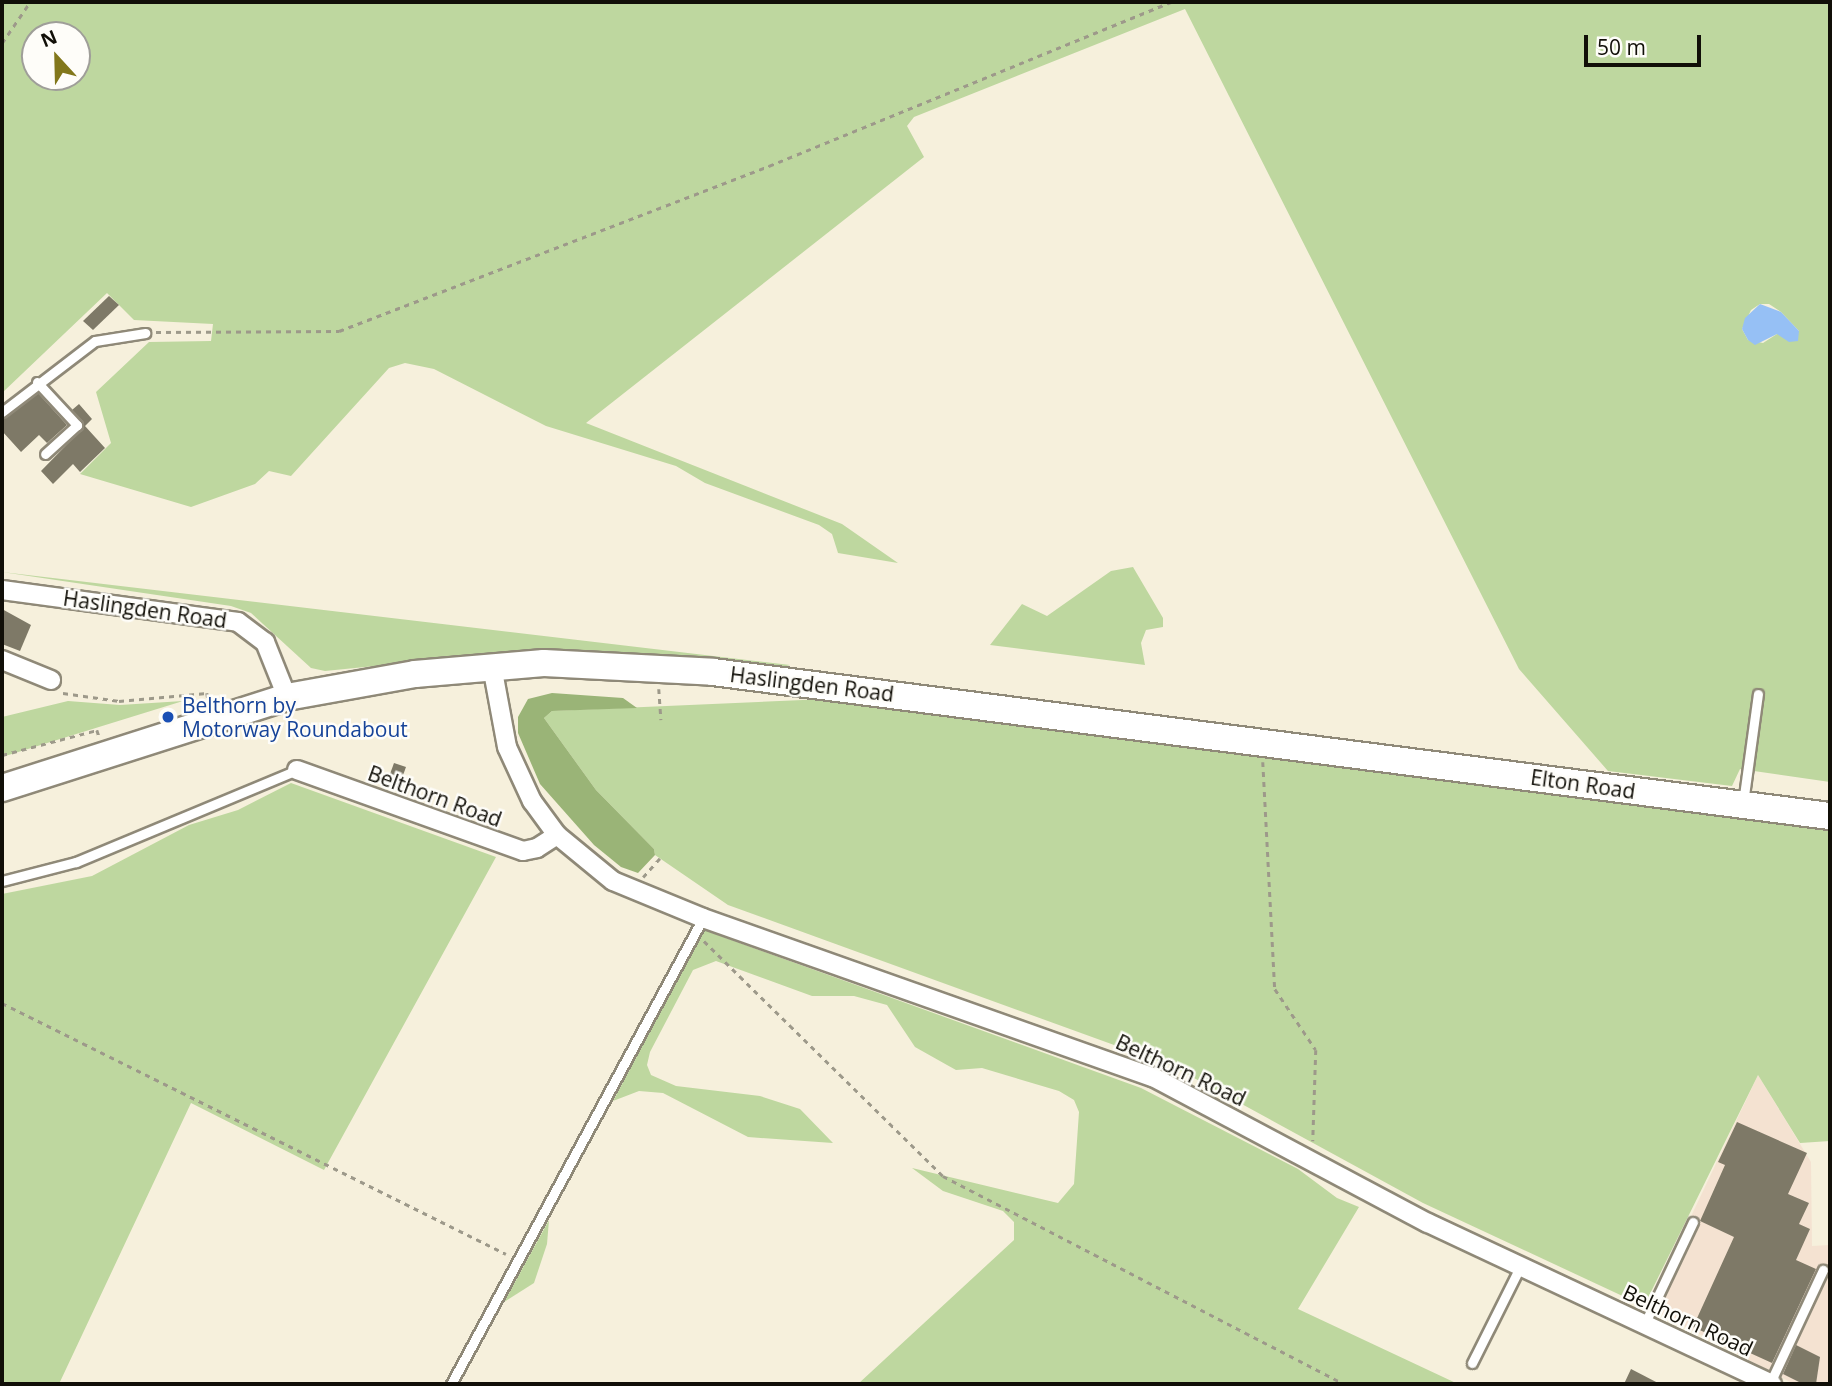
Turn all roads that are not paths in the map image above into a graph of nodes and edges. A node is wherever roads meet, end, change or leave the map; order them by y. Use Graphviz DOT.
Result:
graph roads {
  1 [pos="145,332"];
  2 [pos="37,382"];
  3 [pos="2,412"];
  4 [pos="45,454"];
  5 [pos="2,590"];
  6 [pos="2,660"];
  7 [pos="492,666"];
  8 [pos="51,680"];
  9 [pos="1758,694"];
  10 [pos="287,697"];
  11 [pos="1336,749"];
  12 [pos="297,770"];
  13 [pos="2,788"];
  14 [pos="1743,805"];
  15 [pos="1830,816"];
  16 [pos="557,835"];
  17 [pos="2,881"];
  18 [pos="700,926"];
  19 [pos="1693,1222"];
  20 [pos="1520,1267"];
  21 [pos="1822,1270"];
  22 [pos="1644,1325"];
  23 [pos="1472,1363"];
  24 [pos="452,1384"];
  25 [pos="1771,1384"];
  1 -- 2 [label="lane"];
  2 -- 3 [label="lane"];
  2 -- 4 [label="lane"];
  5 -- 10 [label="street, Haslingden Road"];
  6 -- 8 [label="street"];
  7 -- 10 [label="main road, Haslingden Road"];
  7 -- 11 [label="main road, Haslingden Road"];
  7 -- 16 [label="street, Belthorn Road"];
  9 -- 14 [label="lane"];
  10 -- 13 [label="main road, Haslingden Road"];
  11 -- 14 [label="main road, Elton Road"];
  12 -- 16 [label="street, Belthorn Road"];
  12 -- 17 [label="lane"];
  14 -- 15 [label="main road, Elton Road"];
  16 -- 18 [label="street, Belthorn Road"];
  18 -- 20 [label="street, Belthorn Road"];
  18 -- 24 [label="lane"];
  19 -- 22 [label="lane"];
  20 -- 22 [label="street, Belthorn Road"];
  20 -- 23 [label="lane"];
  21 -- 25 [label="lane"];
  22 -- 25 [label="street, Belthorn Road"];
}
